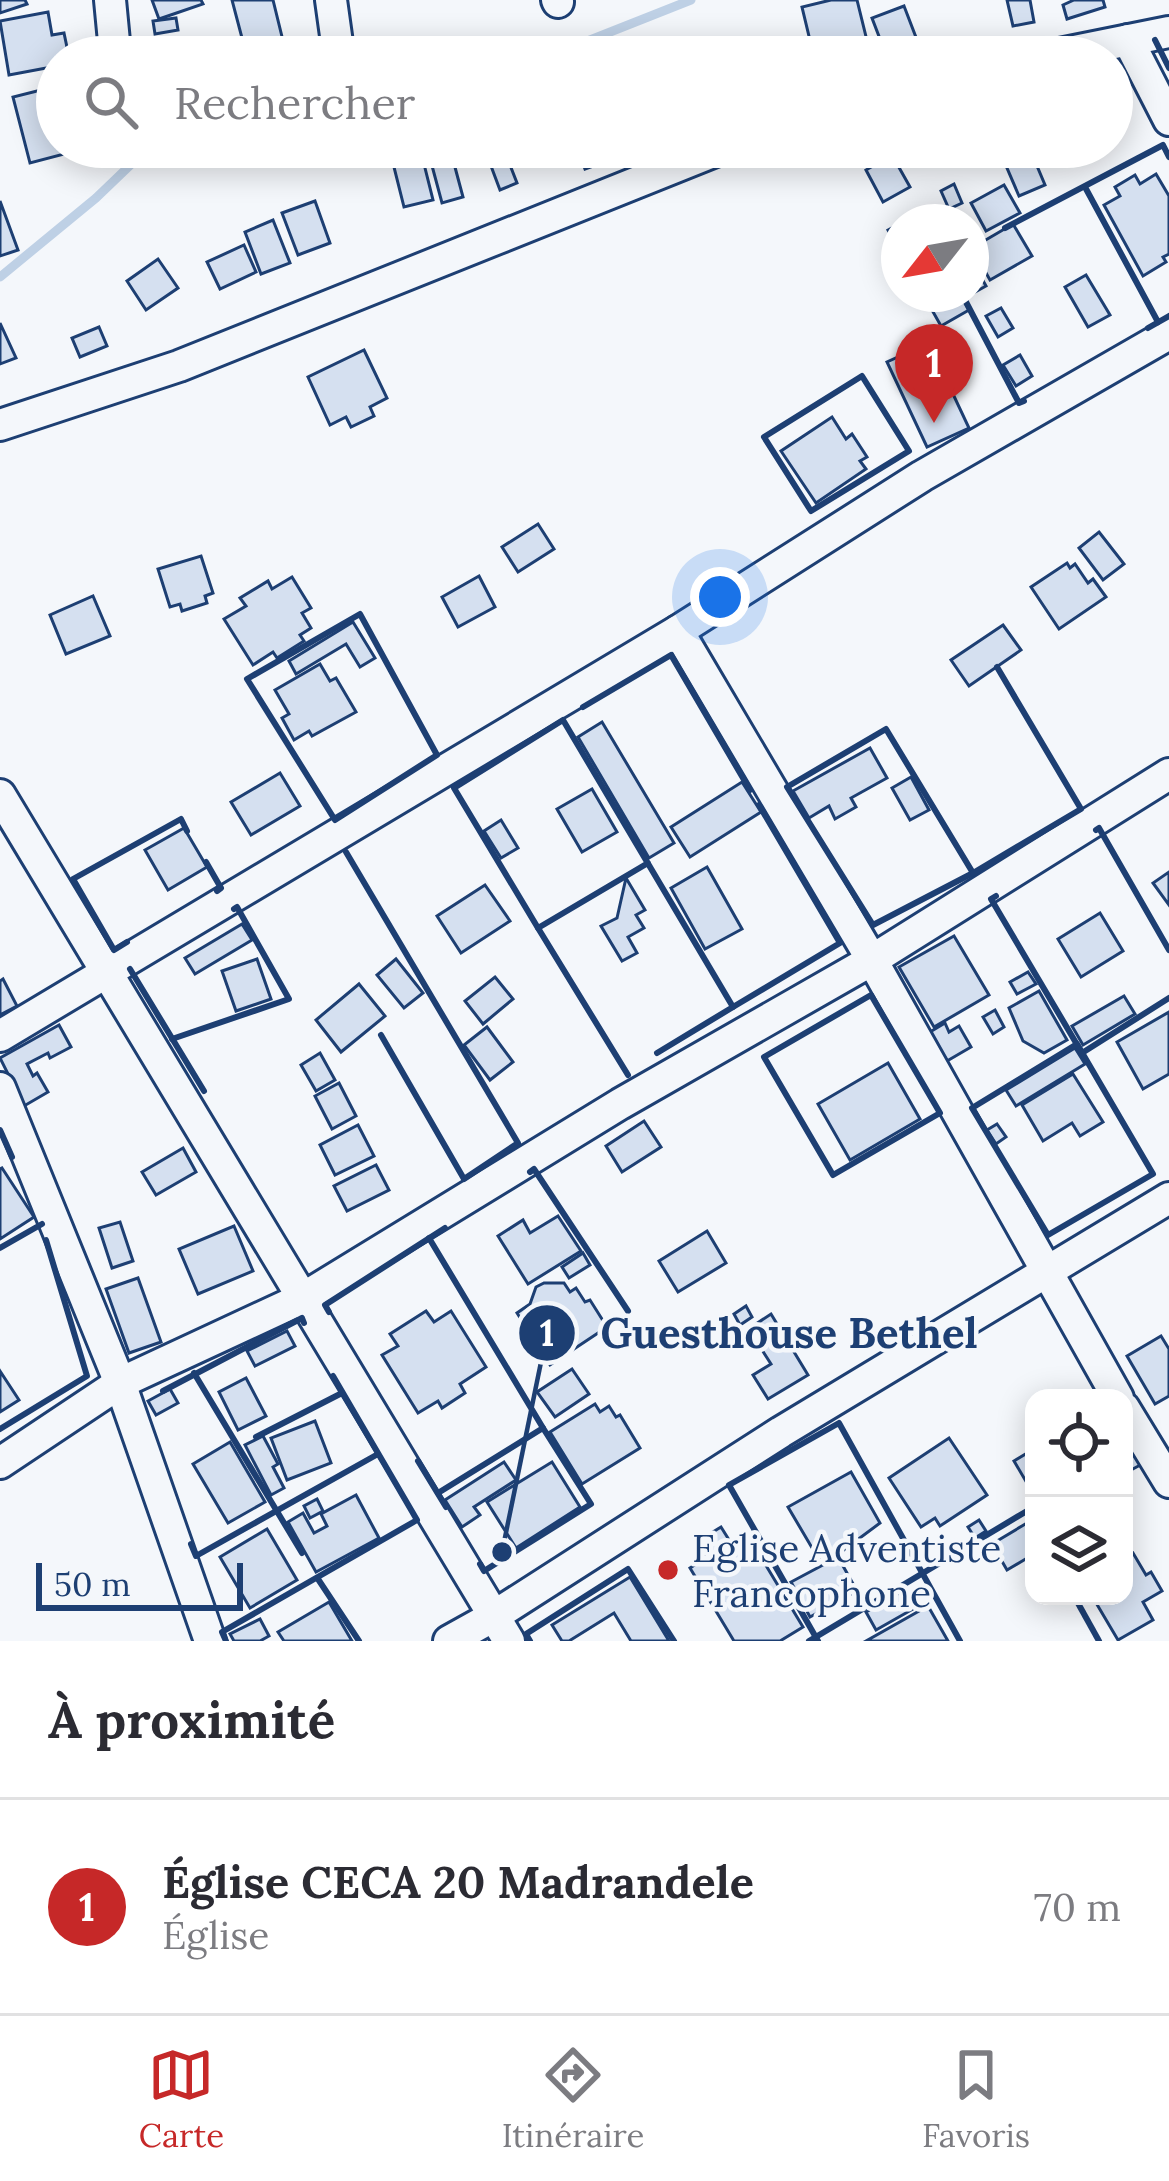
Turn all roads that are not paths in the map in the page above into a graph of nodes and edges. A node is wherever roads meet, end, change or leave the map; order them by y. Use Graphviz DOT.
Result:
graph roads {
  1 [pos="110,0"];
  2 [pos="331,0"];
  3 [pos="1169,32"];
  4 [pos="113,36"];
  5 [pos="336,36"];
  6 [pos="1133,39"];
  7 [pos="1133,48"];
  8 [pos="1169,120"];
  9 [pos="673,168"];
  10 [pos="1169,334"];
  11 [pos="0,424"];
  12 [pos="678,631"];
  13 [pos="1169,774"];
  14 [pos="0,795"];
  15 [pos="872,960"];
  16 [pos="105,974"];
  17 [pos="0,1036"];
  18 [pos="0,1088"];
  19 [pos="1169,1198"];
  20 [pos="1044,1271"];
  21 [pos="303,1298"];
  22 [pos="120,1383"];
  23 [pos="1113,1389"];
  24 [pos="1133,1423"];
  25 [pos="0,1463"];
  26 [pos="1169,1482"];
  27 [pos="502,1629"];
  28 [pos="210,1641"];
  29 [pos="449,1641"];
  1 -- 4 [label="street"];
  2 -- 5 [label="street"];
  3 -- 6 [label="street"];
  7 -- 8 [label="street"];
  9 -- 11 [label="street"];
  10 -- 12 [label="street"];
  12 -- 15 [label="street"];
  12 -- 16 [label="street"];
  13 -- 15 [label="street"];
  14 -- 16 [label="street"];
  15 -- 20 [label="street"];
  15 -- 21 [label="street"];
  16 -- 17 [label="street"];
  16 -- 21 [label="street"];
  18 -- 22 [label="street"];
  19 -- 20 [label="street"];
  20 -- 23 [label="street"];
  20 -- 27 [label="street"];
  21 -- 22 [label="street"];
  21 -- 27 [label="street"];
  22 -- 25 [label="street"];
  22 -- 28 [label="street"];
  24 -- 26 [label="street"];
  27 -- 29 [label="street"];
}
